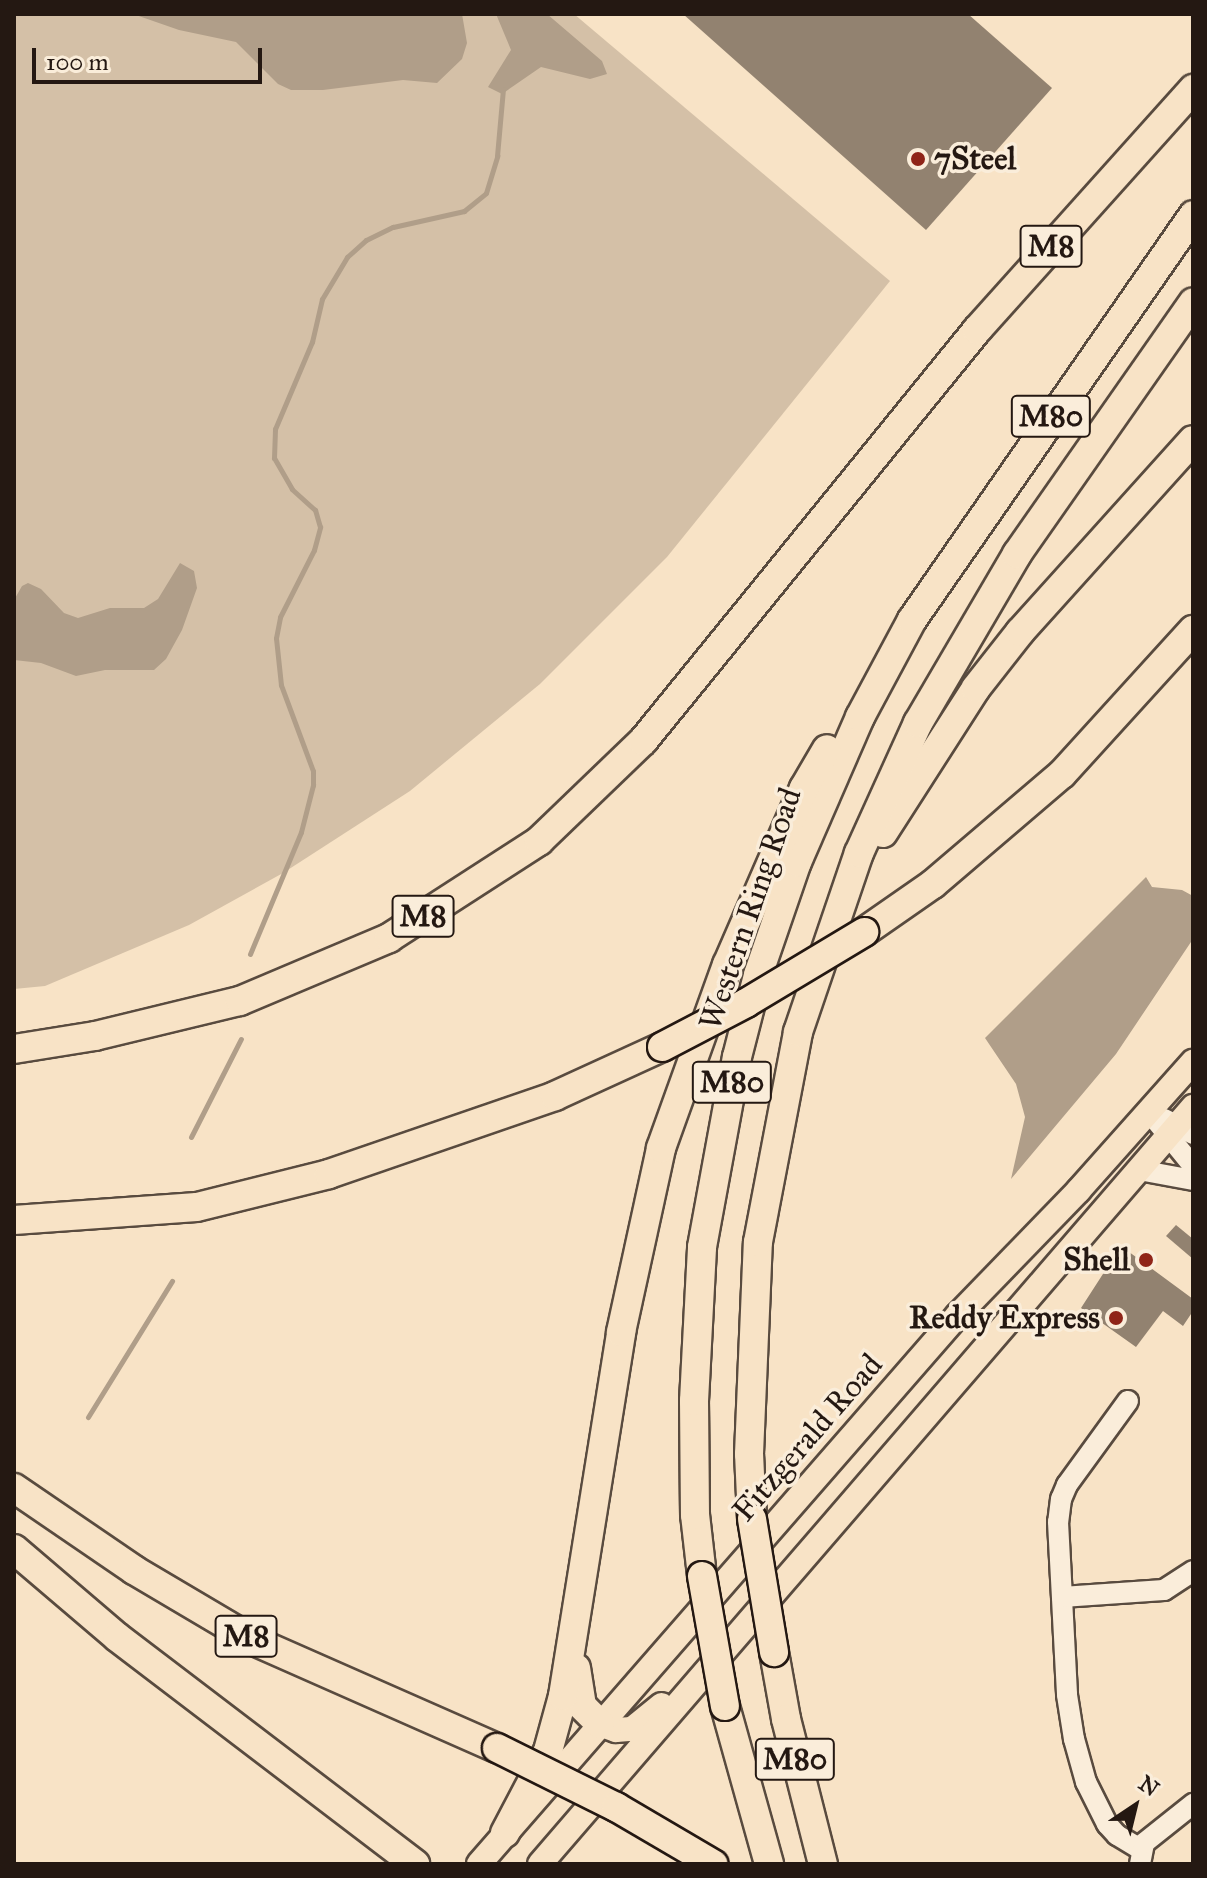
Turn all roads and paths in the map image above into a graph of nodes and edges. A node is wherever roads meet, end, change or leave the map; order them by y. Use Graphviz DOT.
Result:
graph roads {
  1 [pos="1193,89"];
  2 [pos="1193,215"];
  3 [pos="1193,303"];
  4 [pos="1193,440"];
  5 [pos="912,620"];
  6 [pos="1193,630"];
  7 [pos="835,926"];
  8 [pos="14,1049"];
  9 [pos="1193,1062"];
  10 [pos="1193,1107"];
  11 [pos="1149,1112"];
  12 [pos="1179,1132"];
  13 [pos="1193,1166"];
  14 [pos="1139,1170"];
  15 [pos="1193,1180"];
  16 [pos="14,1220"];
  17 [pos="1053,1273"];
  18 [pos="1128,1399"];
  19 [pos="14,1489"];
  20 [pos="14,1549"];
  21 [pos="1193,1571"];
  22 [pos="1062,1597"];
  23 [pos="577,1624"];
  24 [pos="600,1724"];
  25 [pos="1193,1804"];
  26 [pos="505,1833"];
  27 [pos="1140,1856"];
  28 [pos="415,1864"];
  29 [pos="479,1864"];
  30 [pos="540,1864"];
  31 [pos="713,1864"];
  32 [pos="769,1864"];
  33 [pos="823,1864"];
  1 -- 8 [label="highway, M8"];
  2 -- 5 [label="highway, Western Ring Road / M80"];
  3 -- 7 [label="highway, M80"];
  4 -- 7 [label="highway"];
  5 -- 23 [label="highway"];
  5 -- 32 [label="highway, Western Ring Road / M80, bridge"];
  6 -- 16 [label="highway, bridge"];
  7 -- 33 [label="highway, M80, bridge"];
  9 -- 11 [label="main road, Fitzgerald Road"];
  10 -- 12 [label="main road"];
  11 -- 12 [label="street"];
  11 -- 24 [label="main road, Fitzgerald Road"];
  12 -- 13 [label="street"];
  12 -- 14 [label="main road"];
  14 -- 15 [label="street"];
  14 -- 17 [label="main road"];
  17 -- 24 [label="main road"];
  17 -- 30 [label="main road"];
  18 -- 22 [label="street"];
  19 -- 31 [label="highway, M8, bridge"];
  20 -- 28 [label="highway, M8"];
  21 -- 22 [label="street"];
  22 -- 27 [label="street"];
  23 -- 24 [label="highway"];
  23 -- 26 [label="highway"];
  24 -- 26 [label="main road, Fitzgerald Road"];
  25 -- 27 [label="street"];
  26 -- 29 [label="main road, Fitzgerald Road"];
}
